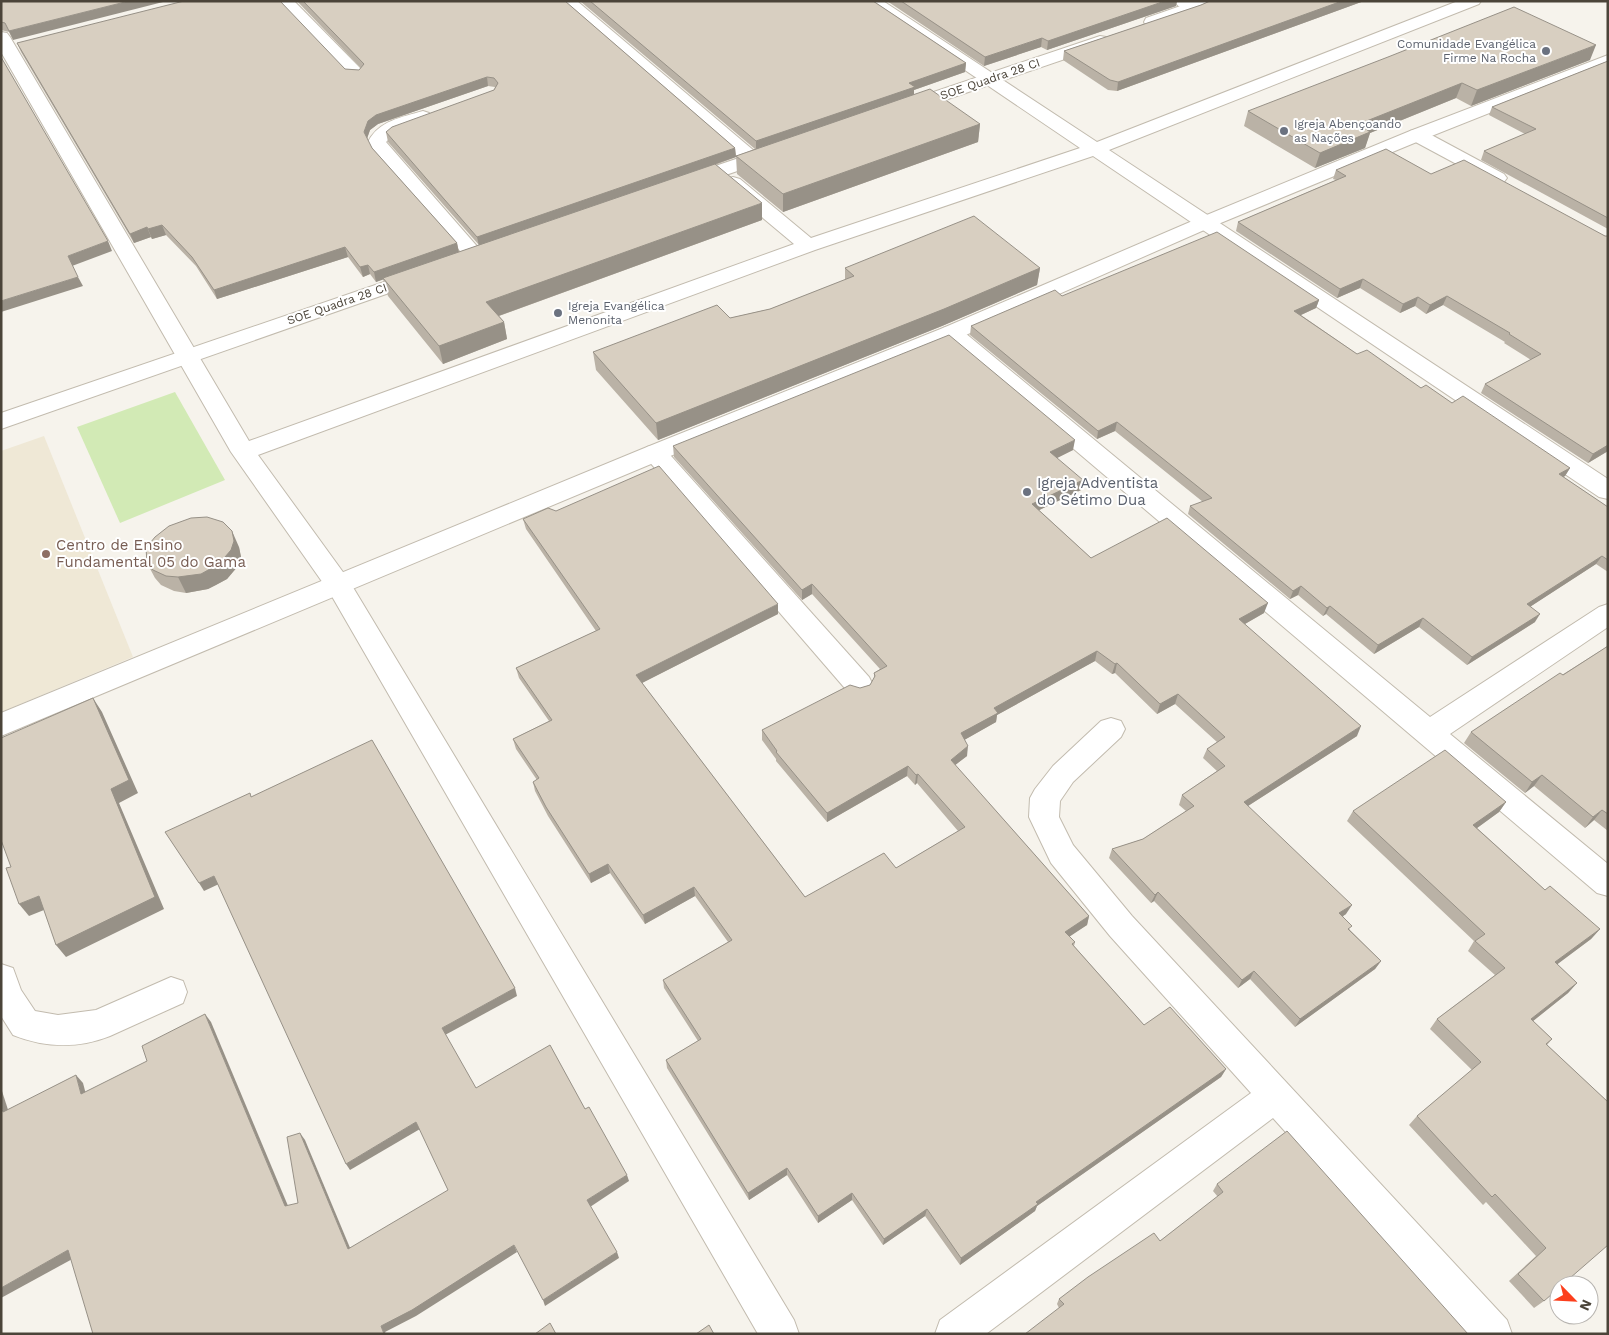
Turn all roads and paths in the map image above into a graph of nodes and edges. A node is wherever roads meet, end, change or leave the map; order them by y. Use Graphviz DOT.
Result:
graph roads {
  1 [pos="285,1"];
  2 [pos="567,1"];
  3 [pos="870,1"];
  4 [pos="1212,1"];
  5 [pos="1473,1"];
  6 [pos="1188,4"];
  7 [pos="10,45"];
  8 [pos="1608,60"];
  9 [pos="355,73"];
  10 [pos="990,80"];
  11 [pos="444,109"];
  12 [pos="889,113"];
  13 [pos="1417,135"];
  14 [pos="788,147"];
  15 [pos="1096,149"];
  16 [pos="752,160"];
  17 [pos="718,171"];
  18 [pos="1512,187"];
  19 [pos="672,188"];
  20 [pos="1204,223"];
  21 [pos="808,246"];
  22 [pos="494,250"];
  23 [pos="438,269"];
  24 [pos="952,333"];
  25 [pos="186,356"];
  26 [pos="1,421"];
  27 [pos="243,452"];
  28 [pos="655,453"];
  29 [pos="1608,490"];
  30 [pos="339,586"];
  31 [pos="1608,614"];
  32 [pos="859,685"];
  33 [pos="1,725"];
  34 [pos="1111,729"];
  35 [pos="1430,732"];
  36 [pos="1608,882"];
  37 [pos="1,979"];
  38 [pos="171,992"];
  39 [pos="1276,1095"];
  40 [pos="780,1334"];
  41 [pos="954,1334"];
  42 [pos="1493,1334"];
  1 -- 9 [label="street"];
  2 -- 16 [label="street"];
  3 -- 10 [label="street"];
  4 -- 6 [label="street, SOE Quadra 28 CI"];
  5 -- 15 [label="street"];
  6 -- 10 [label="street, SOE Quadra 28 CI"];
  7 -- 25 [label="street"];
  8 -- 13 [label="street"];
  10 -- 12 [label="street, SOE Quadra 28 CI"];
  10 -- 15 [label="street"];
  11 -- 22 [label="street"];
  13 -- 18 [label="street"];
  13 -- 20 [label="street"];
  14 -- 16 [label="street"];
  15 -- 20 [label="street"];
  15 -- 21 [label="street"];
  16 -- 17 [label="street"];
  17 -- 19 [label="street"];
  17 -- 21 [label="street"];
  20 -- 24 [label="street"];
  20 -- 29 [label="street"];
  21 -- 27 [label="street"];
  23 -- 25 [label="street, SOE Quadra 28 CI"];
  24 -- 28 [label="street"];
  24 -- 35 [label="street"];
  25 -- 26 [label="street, SOE Quadra 28 CI"];
  25 -- 27 [label="street"];
  27 -- 30 [label="street"];
  28 -- 30 [label="street"];
  28 -- 32 [label="street"];
  30 -- 33 [label="street"];
  30 -- 40 [label="street"];
  31 -- 35 [label="street"];
  34 -- 39 [label="street"];
  35 -- 36 [label="street"];
  37 -- 38 [label="street"];
  39 -- 41 [label="street"];
  39 -- 42 [label="street"];
}
